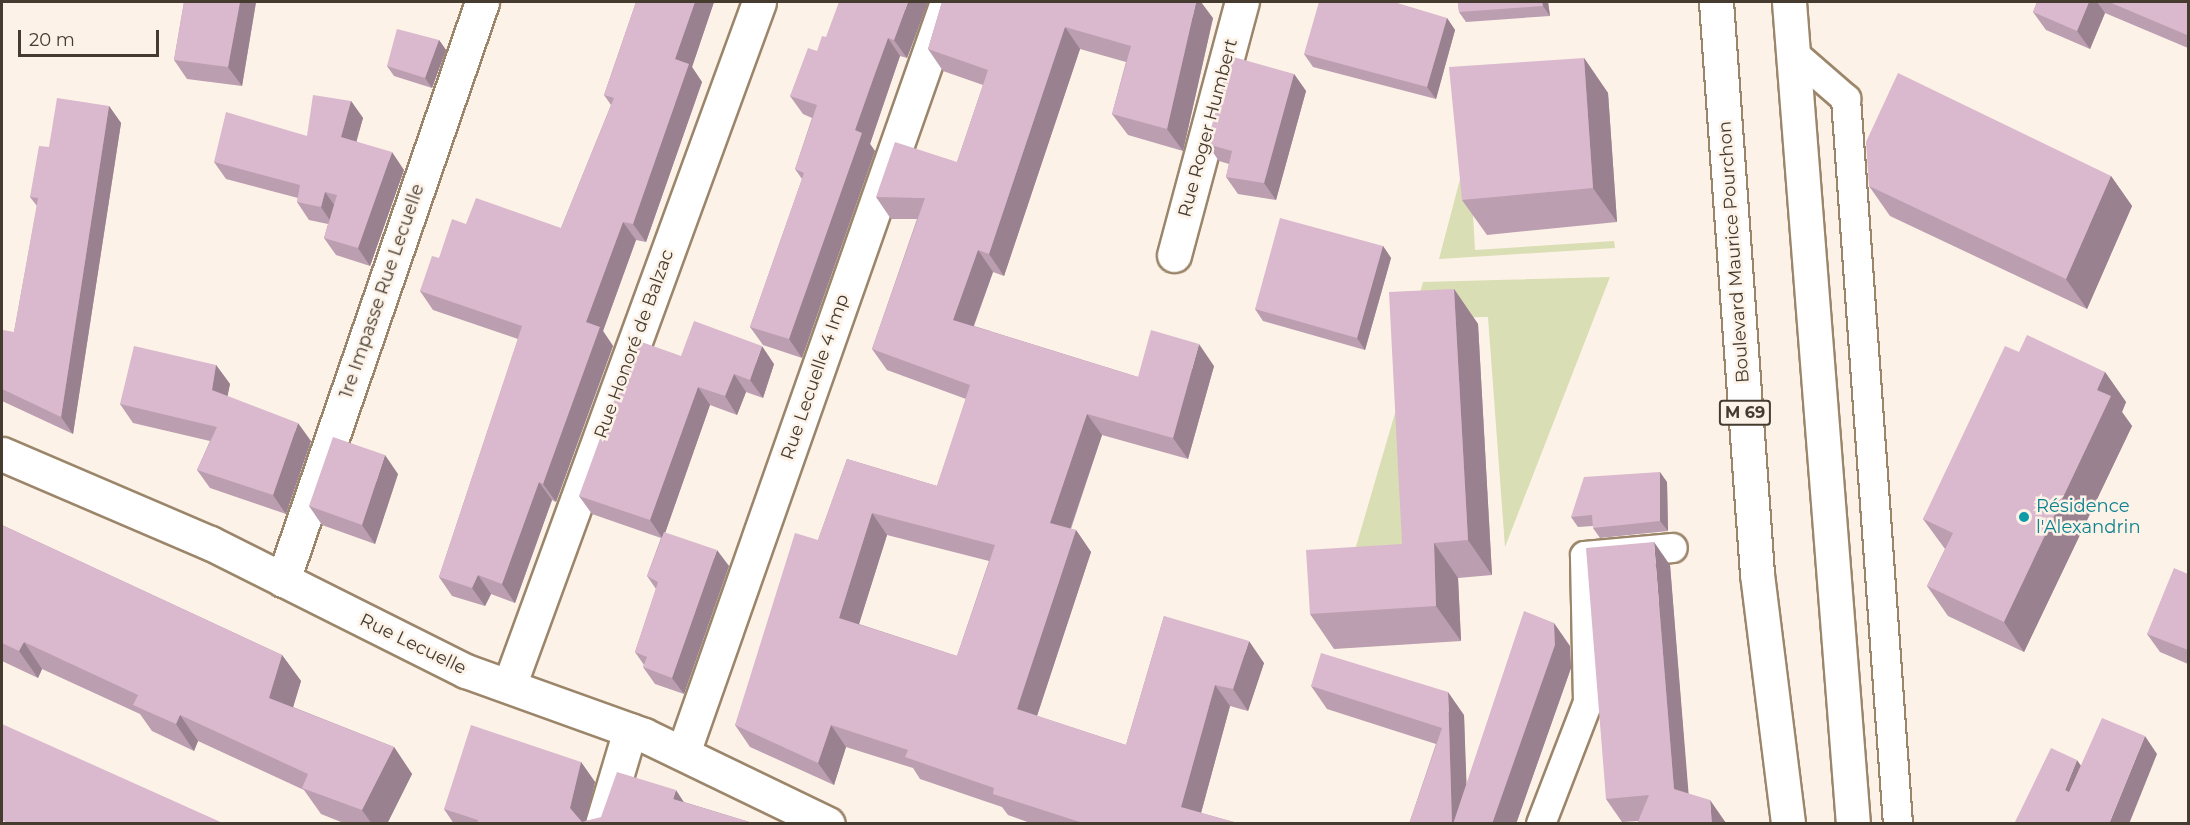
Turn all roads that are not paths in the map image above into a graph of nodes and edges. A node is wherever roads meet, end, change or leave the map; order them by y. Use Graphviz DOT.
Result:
graph roads {
  1 [pos="482,2"];
  2 [pos="759,2"];
  3 [pos="947,2"];
  4 [pos="1242,2"];
  5 [pos="1716,2"];
  6 [pos="1789,2"];
  7 [pos="1792,52"];
  8 [pos="1174,255"];
  9 [pos="2,454"];
  10 [pos="1673,548"];
  11 [pos="283,580"];
  12 [pos="509,686"];
  13 [pos="630,729"];
  14 [pos="683,753"];
  15 [pos="602,824"];
  16 [pos="828,824"];
  17 [pos="1541,824"];
  18 [pos="1788,824"];
  19 [pos="1853,824"];
  20 [pos="1898,824"];
  1 -- 11 [label="street, 1re Impasse Rue Lecuelle"];
  2 -- 12 [label="street, Rue Honoré de Balzac"];
  3 -- 14 [label="street, Rue Lecuelle 4 Imp"];
  4 -- 8 [label="street, Rue Roger Humbert"];
  5 -- 18 [label="street, Boulevard Maurice Pourchon / M 69"];
  6 -- 7 [label="street"];
  7 -- 19 [label="street"];
  7 -- 20 [label="lane"];
  9 -- 11 [label="street, Rue Lecuelle"];
  10 -- 17 [label="lane"];
  11 -- 12 [label="street, Rue Lecuelle"];
  12 -- 13 [label="street, Rue Lecuelle"];
  13 -- 14 [label="street, Rue Lecuelle"];
  13 -- 15 [label="street"];
  14 -- 16 [label="street, Rue Lecuelle"];
}
